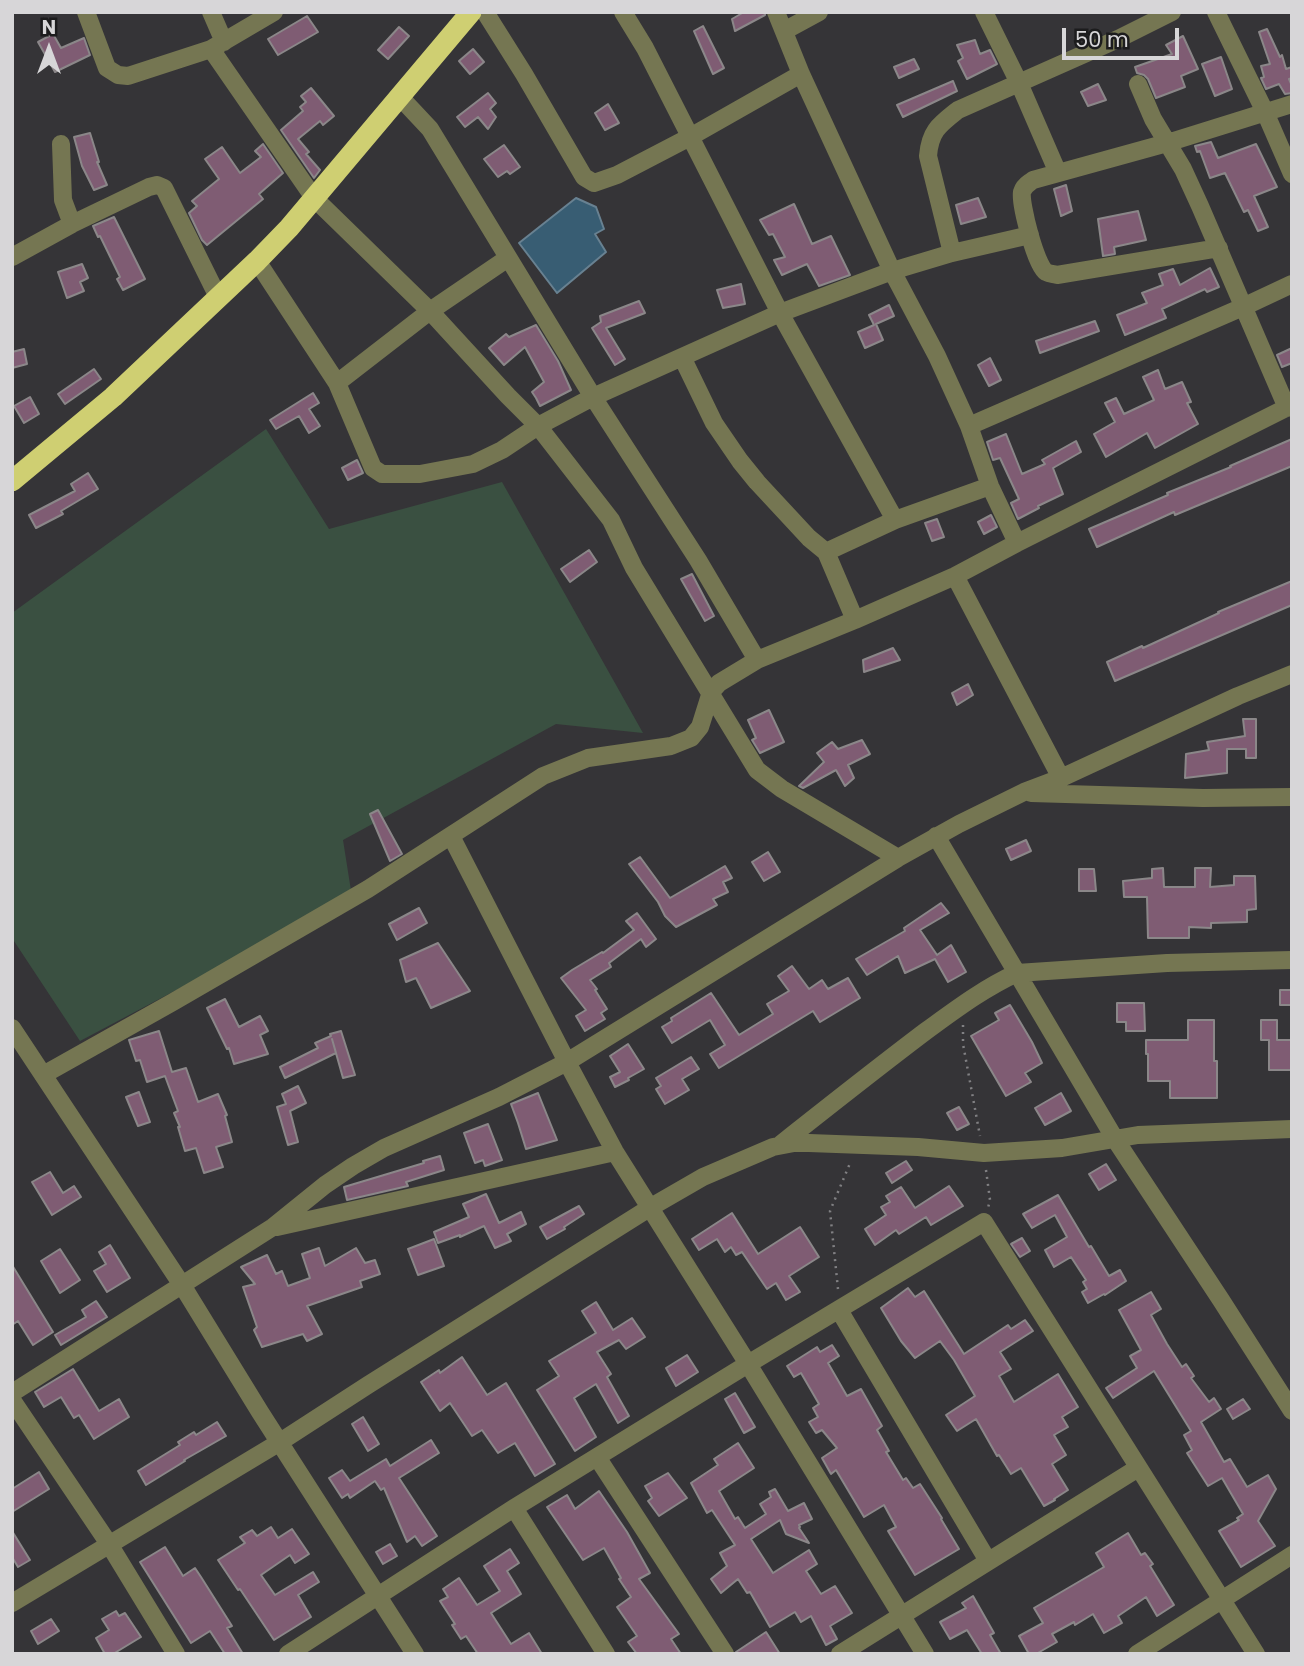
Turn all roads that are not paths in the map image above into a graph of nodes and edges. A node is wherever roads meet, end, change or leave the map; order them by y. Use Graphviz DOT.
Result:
graph roads {
  1 [pos="86,12"];
  2 [pos="211,12"];
  3 [pos="274,12"];
  4 [pos="471,12"];
  5 [pos="485,12"];
  6 [pos="623,12"];
  7 [pos="776,12"];
  8 [pos="819,12"];
  9 [pos="984,12"];
  10 [pos="1172,12"];
  11 [pos="1216,12"];
  12 [pos="784,31"];
  13 [pos="217,45"];
  14 [pos="801,74"];
  15 [pos="1019,83"];
  16 [pos="1138,85"];
  17 [pos="400,97"];
  18 [pos="1292,104"];
  19 [pos="1265,112"];
  20 [pos="690,137"];
  21 [pos="61,144"];
  22 [pos="1167,144"];
  23 [pos="1058,173"];
  24 [pos="1292,174"];
  25 [pos="314,198"];
  26 [pos="72,224"];
  27 [pos="1030,235"];
  28 [pos="1219,248"];
  29 [pos="952,253"];
  30 [pos="12,257"];
  31 [pos="508,258"];
  32 [pos="257,261"];
  33 [pos="892,271"];
  34 [pos="1292,284"];
  35 [pos="218,297"];
  36 [pos="1243,307"];
  37 [pos="430,311"];
  38 [pos="780,313"];
  39 [pos="681,357"];
  40 [pos="337,383"];
  41 [pos="593,397"];
  42 [pos="1289,407"];
  43 [pos="538,426"];
  44 [pos="969,426"];
  45 [pos="12,481"];
  46 [pos="990,486"];
  47 [pos="895,520"];
  48 [pos="1017,543"];
  49 [pos="826,552"];
  50 [pos="955,576"];
  51 [pos="855,620"];
  52 [pos="757,660"];
  53 [pos="1292,674"];
  54 [pos="711,692"];
  55 [pos="1061,778"];
  56 [pos="1024,792"];
  57 [pos="1292,797"];
  58 [pos="451,836"];
  59 [pos="936,836"];
  60 [pos="898,858"];
  61 [pos="1292,960"];
  62 [pos="1017,973"];
  63 [pos="12,1028"];
  64 [pos="567,1062"];
  65 [pos="43,1075"];
  66 [pos="1292,1129"];
  67 [pos="1115,1139"];
  68 [pos="780,1144"];
  69 [pos="615,1152"];
  70 [pos="651,1207"];
  71 [pos="273,1227"];
  72 [pos="182,1285"];
  73 [pos="839,1310"];
  74 [pos="748,1364"];
  75 [pos="12,1392"];
  76 [pos="12,1400"];
  77 [pos="1292,1411"];
  78 [pos="280,1442"];
  79 [pos="597,1457"];
  80 [pos="1138,1468"];
  81 [pos="514,1508"];
  82 [pos="109,1544"];
  83 [pos="1292,1555"];
  84 [pos="988,1561"];
  85 [pos="379,1596"];
  86 [pos="1222,1599"];
  87 [pos="12,1603"];
  88 [pos="901,1615"];
  89 [pos="176,1654"];
  90 [pos="288,1654"];
  91 [pos="415,1654"];
  92 [pos="606,1654"];
  93 [pos="725,1654"];
  94 [pos="840,1654"];
  95 [pos="925,1654"];
  96 [pos="1137,1654"];
  97 [pos="1256,1654"];
  1 -- 13 [label="street"];
  2 -- 13 [label="street"];
  3 -- 13 [label="street"];
  4 -- 17 [label="highway"];
  5 -- 20 [label="street"];
  6 -- 20 [label="street"];
  7 -- 12 [label="street"];
  8 -- 12 [label="street"];
  9 -- 15 [label="street"];
  10 -- 15 [label="street"];
  11 -- 19 [label="street"];
  12 -- 14 [label="street"];
  13 -- 25 [label="street"];
  14 -- 20 [label="street"];
  14 -- 33 [label="street"];
  15 -- 23 [label="street"];
  15 -- 29 [label="street"];
  16 -- 22 [label="street"];
  17 -- 25 [label="highway"];
  17 -- 31 [label="street"];
  18 -- 19 [label="street"];
  19 -- 22 [label="street"];
  19 -- 24 [label="street"];
  20 -- 38 [label="street"];
  21 -- 26 [label="street"];
  22 -- 23 [label="street"];
  22 -- 28 [label="street"];
  23 -- 27 [label="street"];
  25 -- 32 [label="highway"];
  25 -- 37 [label="street"];
  26 -- 30 [label="street"];
  26 -- 35 [label="street"];
  27 -- 28 [label="street"];
  27 -- 29 [label="street"];
  28 -- 36 [label="street"];
  29 -- 33 [label="street"];
  31 -- 37 [label="street"];
  31 -- 41 [label="street"];
  32 -- 35 [label="highway"];
  32 -- 40 [label="street"];
  33 -- 38 [label="street"];
  33 -- 44 [label="street"];
  34 -- 36 [label="street"];
  35 -- 45 [label="highway"];
  36 -- 42 [label="street"];
  36 -- 44 [label="street"];
  37 -- 40 [label="street"];
  37 -- 43 [label="street"];
  38 -- 39 [label="street"];
  38 -- 47 [label="street"];
  39 -- 41 [label="street"];
  39 -- 49 [label="street"];
  40 -- 43 [label="street"];
  41 -- 43 [label="street"];
  41 -- 52 [label="street"];
  42 -- 48 [label="street"];
  43 -- 54 [label="street"];
  44 -- 46 [label="street"];
  46 -- 47 [label="street"];
  46 -- 48 [label="street"];
  47 -- 49 [label="street"];
  48 -- 50 [label="street"];
  49 -- 51 [label="street"];
  50 -- 51 [label="street"];
  50 -- 55 [label="street"];
  51 -- 52 [label="street"];
  52 -- 54 [label="street"];
  53 -- 55 [label="street"];
  54 -- 58 [label="street"];
  54 -- 60 [label="street"];
  55 -- 56 [label="street"];
  56 -- 57 [label="street"];
  56 -- 59 [label="street"];
  58 -- 64 [label="street"];
  58 -- 65 [label="street"];
  59 -- 60 [label="street"];
  59 -- 62 [label="street"];
  60 -- 64 [label="street"];
  61 -- 62 [label="street"];
  62 -- 67 [label="street"];
  62 -- 68 [label="street"];
  63 -- 65 [label="street"];
  64 -- 69 [label="street"];
  64 -- 71 [label="street"];
  65 -- 72 [label="street"];
  66 -- 67 [label="street"];
  67 -- 68 [label="street"];
  67 -- 77 [label="street"];
  68 -- 70 [label="street"];
  69 -- 70 [label="street"];
  69 -- 71 [label="street"];
  70 -- 74 [label="street"];
  70 -- 78 [label="street"];
  71 -- 72 [label="street"];
  72 -- 75 [label="street"];
  72 -- 78 [label="street"];
  73 -- 74 [label="street"];
  73 -- 80 [label="street"];
  73 -- 84 [label="street"];
  74 -- 79 [label="street"];
  74 -- 88 [label="street"];
  76 -- 82 [label="street"];
  78 -- 82 [label="street"];
  78 -- 85 [label="street"];
  79 -- 81 [label="street"];
  79 -- 93 [label="street"];
  80 -- 84 [label="street"];
  80 -- 86 [label="street"];
  81 -- 85 [label="street"];
  81 -- 92 [label="street"];
  82 -- 87 [label="street"];
  82 -- 89 [label="street"];
  83 -- 86 [label="street"];
  84 -- 88 [label="street"];
  85 -- 90 [label="street"];
  85 -- 91 [label="street"];
  86 -- 96 [label="street"];
  86 -- 97 [label="street"];
  88 -- 94 [label="street"];
  88 -- 95 [label="street"];
}
